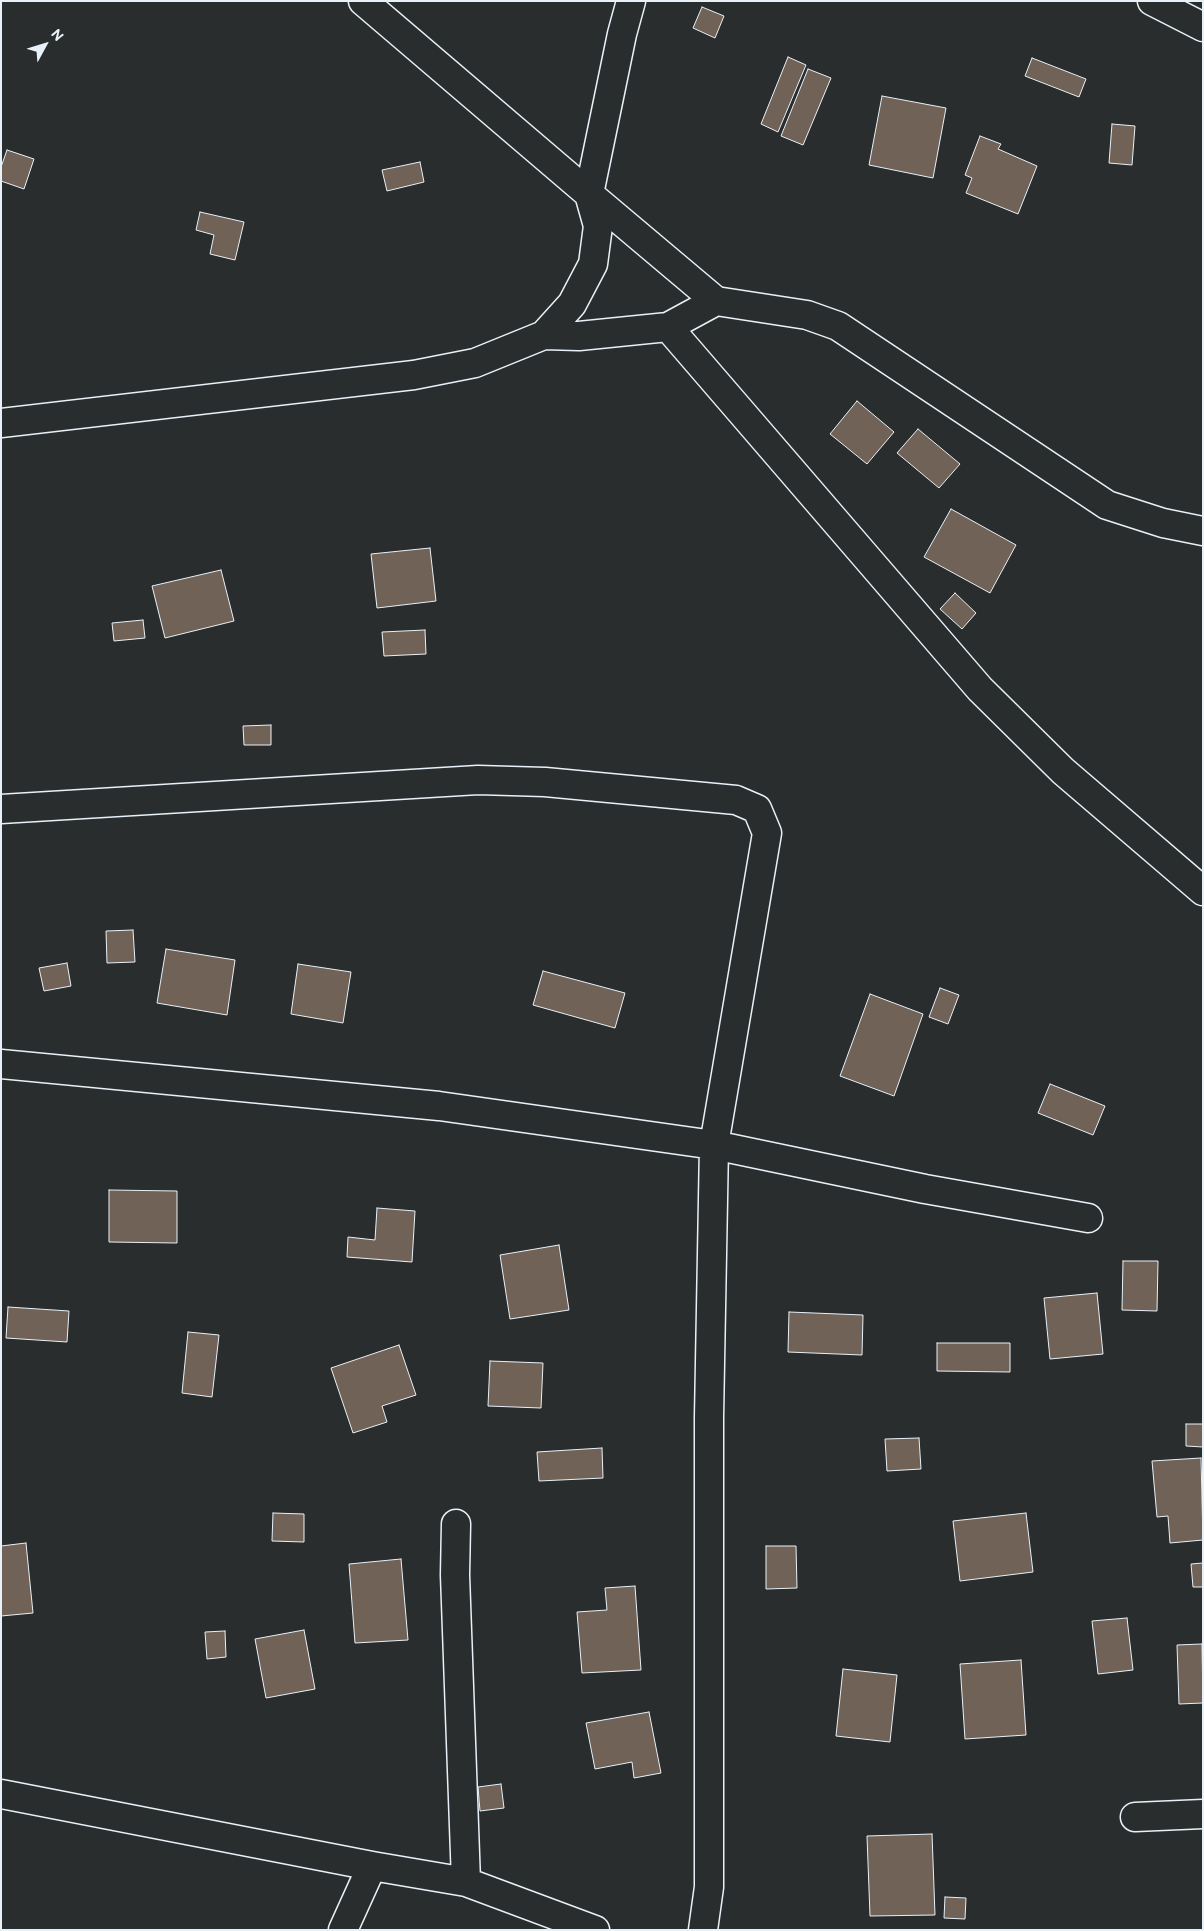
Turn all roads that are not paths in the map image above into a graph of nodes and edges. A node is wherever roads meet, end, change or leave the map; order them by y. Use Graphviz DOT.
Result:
graph roads {
  1 [pos="363,1"];
  2 [pos="631,1"];
  3 [pos="1152,1"];
  4 [pos="1203,27"];
  5 [pos="589,194"];
  6 [pos="716,301"];
  7 [pos="668,328"];
  8 [pos="544,335"];
  9 [pos="1,423"];
  10 [pos="1203,531"];
  11 [pos="1,809"];
  12 [pos="1203,891"];
  13 [pos="1,1064"];
  14 [pos="714,1145"];
  15 [pos="1088,1218"];
  16 [pos="456,1524"];
  17 [pos="1,1794"];
  18 [pos="1203,1814"];
  19 [pos="1135,1817"];
  20 [pos="372,1866"];
  21 [pos="466,1882"];
  22 [pos="343,1930"];
  23 [pos="595,1930"];
  24 [pos="703,1930"];
  1 -- 5 [label="street"];
  2 -- 5 [label="street"];
  3 -- 4 [label="street"];
  5 -- 6 [label="street"];
  5 -- 8 [label="street"];
  6 -- 7 [label="street"];
  6 -- 10 [label="street"];
  7 -- 8 [label="street"];
  7 -- 12 [label="street"];
  8 -- 9 [label="street"];
  11 -- 14 [label="street"];
  13 -- 14 [label="street"];
  14 -- 15 [label="street"];
  14 -- 24 [label="street"];
  16 -- 21 [label="street"];
  17 -- 20 [label="street"];
  18 -- 19 [label="street"];
  20 -- 21 [label="street"];
  20 -- 22 [label="street"];
  21 -- 23 [label="street"];
}
